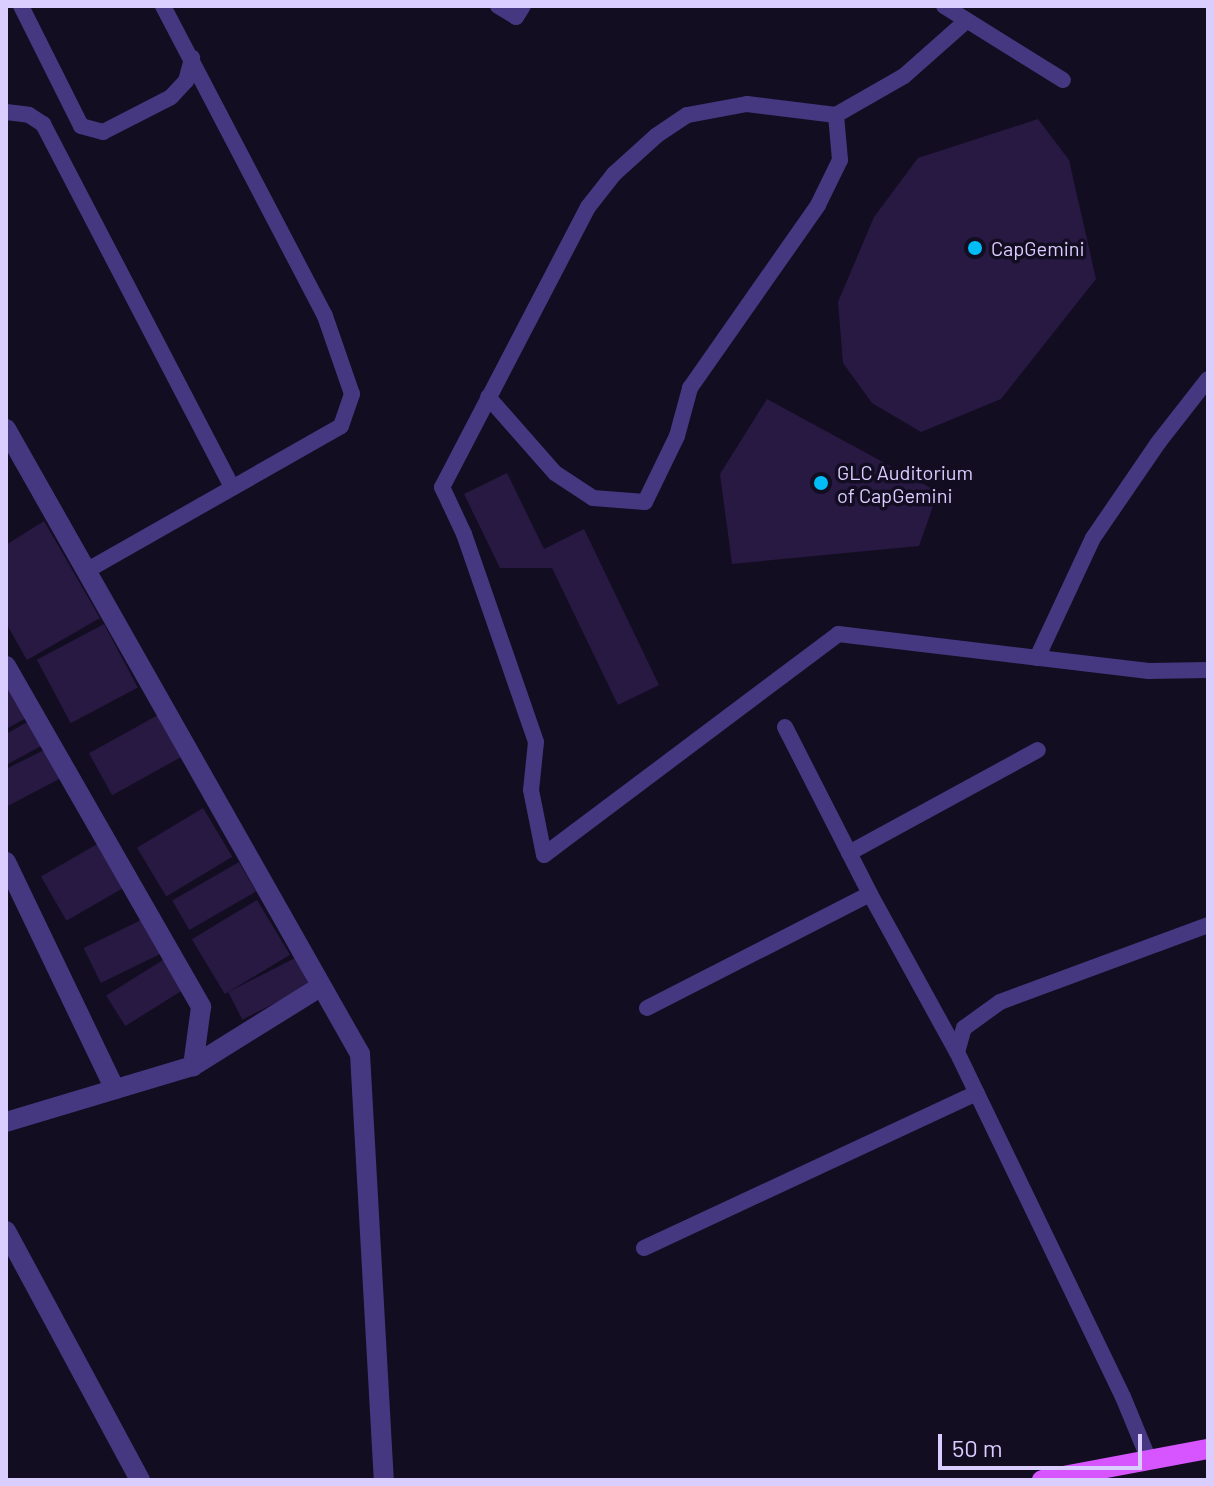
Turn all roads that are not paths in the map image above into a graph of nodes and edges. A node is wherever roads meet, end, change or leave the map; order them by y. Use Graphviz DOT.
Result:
graph roads {
  1 [pos="21,6"];
  2 [pos="163,6"];
  3 [pos="498,6"];
  4 [pos="523,6"];
  5 [pos="944,6"];
  6 [pos="965,22"];
  7 [pos="192,58"];
  8 [pos="1063,80"];
  9 [pos="6,112"];
  10 [pos="836,115"];
  11 [pos="1208,379"];
  12 [pos="488,397"];
  13 [pos="6,429"];
  14 [pos="232,487"];
  15 [pos="86,571"];
  16 [pos="1037,658"];
  17 [pos="1208,670"];
  18 [pos="7,671"];
  19 [pos="785,727"];
  20 [pos="1038,750"];
  21 [pos="849,853"];
  22 [pos="6,862"];
  23 [pos="870,894"];
  24 [pos="1208,925"];
  25 [pos="320,987"];
  26 [pos="647,1008"];
  27 [pos="957,1052"];
  28 [pos="193,1066"];
  29 [pos="115,1089"];
  30 [pos="977,1093"];
  31 [pos="6,1122"];
  32 [pos="6,1231"];
  33 [pos="644,1248"];
  34 [pos="1207,1456"];
  35 [pos="1149,1460"];
  36 [pos="140,1480"];
  37 [pos="384,1480"];
  38 [pos="1042,1480"];
  1 -- 7 [label="lane"];
  2 -- 7 [label="lane"];
  3 -- 4 [label="lane"];
  5 -- 6 [label="lane"];
  6 -- 8 [label="lane"];
  6 -- 10 [label="lane"];
  7 -- 14 [label="lane"];
  9 -- 14 [label="lane"];
  10 -- 12 [label="lane"];
  10 -- 12 [label="lane"];
  11 -- 16 [label="lane"];
  12 -- 16 [label="lane"];
  13 -- 15 [label="street"];
  14 -- 15 [label="lane"];
  15 -- 25 [label="street"];
  16 -- 17 [label="lane"];
  18 -- 28 [label="street"];
  19 -- 21 [label="lane"];
  20 -- 21 [label="lane"];
  21 -- 23 [label="lane"];
  22 -- 29 [label="street"];
  23 -- 26 [label="lane"];
  23 -- 27 [label="lane"];
  24 -- 27 [label="lane"];
  25 -- 28 [label="street"];
  25 -- 37 [label="street"];
  27 -- 30 [label="lane"];
  28 -- 29 [label="street"];
  29 -- 31 [label="street"];
  30 -- 33 [label="lane"];
  30 -- 35 [label="lane"];
  32 -- 36 [label="street"];
  34 -- 35 [label="main road"];
  35 -- 38 [label="main road"];
}
